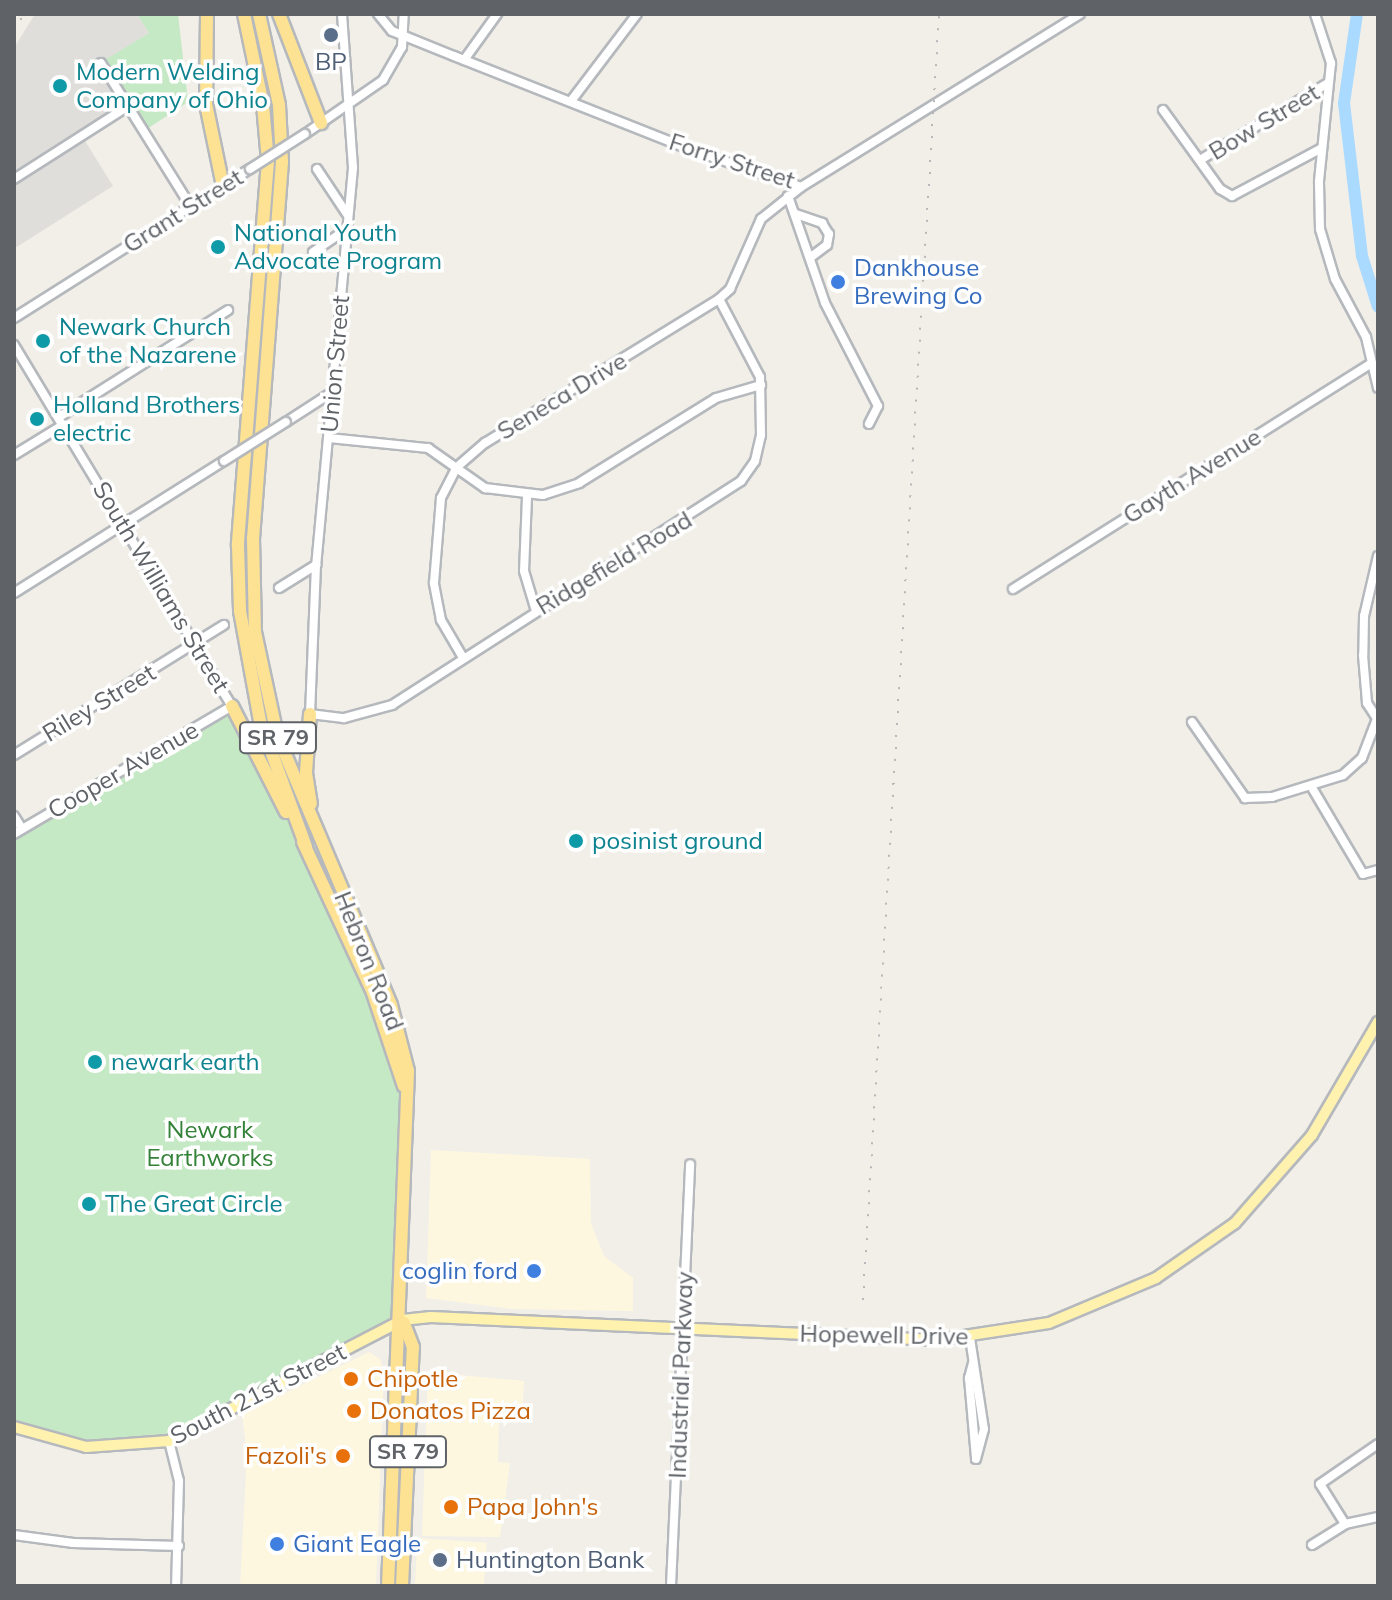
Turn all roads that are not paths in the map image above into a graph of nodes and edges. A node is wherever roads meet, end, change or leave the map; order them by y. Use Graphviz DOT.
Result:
graph roads {
  1 [pos="207,14"];
  2 [pos="244,14"];
  3 [pos="259,14"];
  4 [pos="279,14"];
  5 [pos="342,14"];
  6 [pos="378,14"];
  7 [pos="404,14"];
  8 [pos="497,14"];
  9 [pos="637,14"];
  10 [pos="1080,14"];
  11 [pos="1315,14"];
  12 [pos="404,35"];
  13 [pos="464,60"];
  14 [pos="101,63"];
  15 [pos="1328,83"];
  16 [pos="571,101"];
  17 [pos="352,103"];
  18 [pos="128,106"];
  19 [pos="1163,110"];
  20 [pos="321,123"];
  21 [pos="1322,148"];
  22 [pos="1200,160"];
  23 [pos="317,169"];
  24 [pos="14,179"];
  25 [pos="223,186"];
  26 [pos="801,187"];
  27 [pos="788,196"];
  28 [pos="191,207"];
  29 [pos="796,214"];
  30 [pos="347,215"];
  31 [pos="346,230"];
  32 [pos="313,252"];
  33 [pos="811,257"];
  34 [pos="719,299"];
  35 [pos="228,310"];
  36 [pos="14,318"];
  37 [pos="14,345"];
  38 [pos="1372,363"];
  39 [pos="761,385"];
  40 [pos="1378,388"];
  41 [pos="334,391"];
  42 [pos="61,421"];
  43 [pos="869,424"];
  44 [pos="329,438"];
  45 [pos="14,455"];
  46 [pos="457,467"];
  47 [pos="527,497"];
  48 [pos="124,524"];
  49 [pos="1378,556"];
  50 [pos="316,565"];
  51 [pos="279,588"];
  52 [pos="1013,589"];
  53 [pos="14,593"];
  54 [pos="536,611"];
  55 [pos="224,625"];
  56 [pos="196,643"];
  57 [pos="462,656"];
  58 [pos="232,706"];
  59 [pos="310,714"];
  60 [pos="1378,720"];
  61 [pos="1192,722"];
  62 [pos="14,755"];
  63 [pos="1311,786"];
  64 [pos="14,816"];
  65 [pos="18,831"];
  66 [pos="319,838"];
  67 [pos="306,847"];
  68 [pos="1378,870"];
  69 [pos="1378,1022"];
  70 [pos="404,1086"];
  71 [pos="690,1164"];
  72 [pos="402,1320"];
  73 [pos="683,1327"];
  74 [pos="970,1338"];
  75 [pos="973,1363"];
  76 [pos="14,1427"];
  77 [pos="169,1441"];
  78 [pos="1378,1444"];
  79 [pos="1378,1517"];
  80 [pos="1345,1524"];
  81 [pos="14,1535"];
  82 [pos="1312,1545"];
  83 [pos="179,1546"];
  84 [pos="389,1585"];
  85 [pos="176,1586"];
  86 [pos="402,1586"];
  87 [pos="671,1586"];
  1 -- 25 [label="highway"];
  2 -- 67 [label="highway, SR 79"];
  3 -- 66 [label="highway, SR 79"];
  4 -- 20 [label="highway"];
  5 -- 17 [label="street, Union Street"];
  6 -- 12 [label="street, Forry Street"];
  7 -- 12 [label="street"];
  8 -- 13 [label="street"];
  9 -- 16 [label="street"];
  10 -- 26 [label="street, Forry Street"];
  11 -- 15 [label="street"];
  12 -- 13 [label="street, Forry Street"];
  12 -- 17 [label="street, Grant Street"];
  13 -- 16 [label="street, Forry Street"];
  14 -- 18 [label="street"];
  15 -- 21 [label="street"];
  15 -- 22 [label="street, Bow Street"];
  16 -- 26 [label="street, Forry Street"];
  17 -- 20 [label="street, Grant Street"];
  17 -- 30 [label="street, Union Street"];
  18 -- 24 [label="street"];
  18 -- 28 [label="street"];
  19 -- 22 [label="street"];
  20 -- 25 [label="street, Grant Street, bridge"];
  21 -- 22 [label="street"];
  21 -- 38 [label="street"];
  23 -- 30 [label="street"];
  25 -- 28 [label="street, Grant Street"];
  26 -- 27 [label="street, Seneca Drive"];
  27 -- 29 [label="street"];
  27 -- 34 [label="street, Seneca Drive"];
  28 -- 36 [label="street, Grant Street"];
  29 -- 33 [label="street"];
  29 -- 33 [label="street"];
  30 -- 31 [label="street, Union Street"];
  31 -- 32 [label="street"];
  31 -- 41 [label="street, Union Street"];
  33 -- 43 [label="street"];
  34 -- 39 [label="street, Ridgefield Road"];
  34 -- 46 [label="street, Seneca Drive"];
  35 -- 42 [label="street"];
  37 -- 42 [label="street, South Williams Street"];
  38 -- 40 [label="street"];
  38 -- 52 [label="street, Gayth Avenue"];
  39 -- 47 [label="street"];
  39 -- 54 [label="street, Ridgefield Road"];
  41 -- 44 [label="street, Union Street"];
  41 -- 48 [label="street, bridge"];
  42 -- 45 [label="street"];
  42 -- 48 [label="street, South Williams Street"];
  44 -- 46 [label="street"];
  44 -- 50 [label="street, Union Street"];
  46 -- 47 [label="street"];
  46 -- 57 [label="street, Seneca Drive"];
  47 -- 54 [label="street"];
  48 -- 53 [label="street"];
  48 -- 56 [label="street, South Williams Street"];
  49 -- 60 [label="street"];
  50 -- 51 [label="street"];
  50 -- 59 [label="street, Union Street"];
  54 -- 57 [label="street, Ridgefield Road"];
  55 -- 56 [label="street, Riley Street"];
  56 -- 58 [label="street, South Williams Street"];
  56 -- 62 [label="street, Riley Street"];
  57 -- 59 [label="street, Ridgefield Road"];
  58 -- 65 [label="street, Cooper Avenue"];
  58 -- 67 [label="highway"];
  59 -- 66 [label="highway"];
  60 -- 63 [label="street"];
  61 -- 63 [label="street"];
  63 -- 68 [label="street"];
  64 -- 65 [label="street"];
  66 -- 70 [label="highway, Hebron Road / SR 79"];
  67 -- 70 [label="highway, Hebron Road / SR 79"];
  69 -- 74 [label="main road, Hopewell Drive"];
  70 -- 72 [label="highway, Hebron Road / SR 79"];
  71 -- 73 [label="street, Industrial Parkway"];
  72 -- 73 [label="main road, Hopewell Drive"];
  72 -- 77 [label="main road, South 21st Street"];
  72 -- 84 [label="highway, Hebron Road / SR 79"];
  72 -- 86 [label="highway, Hebron Road / SR 79"];
  73 -- 74 [label="main road, Hopewell Drive"];
  73 -- 87 [label="street, Industrial Parkway"];
  74 -- 75 [label="street"];
  75 -- 75 [label="street"];
  76 -- 77 [label="main road, South 21st Street"];
  77 -- 83 [label="street"];
  78 -- 80 [label="street"];
  79 -- 80 [label="street"];
  80 -- 82 [label="street"];
  81 -- 83 [label="street"];
  83 -- 85 [label="street"];
}
